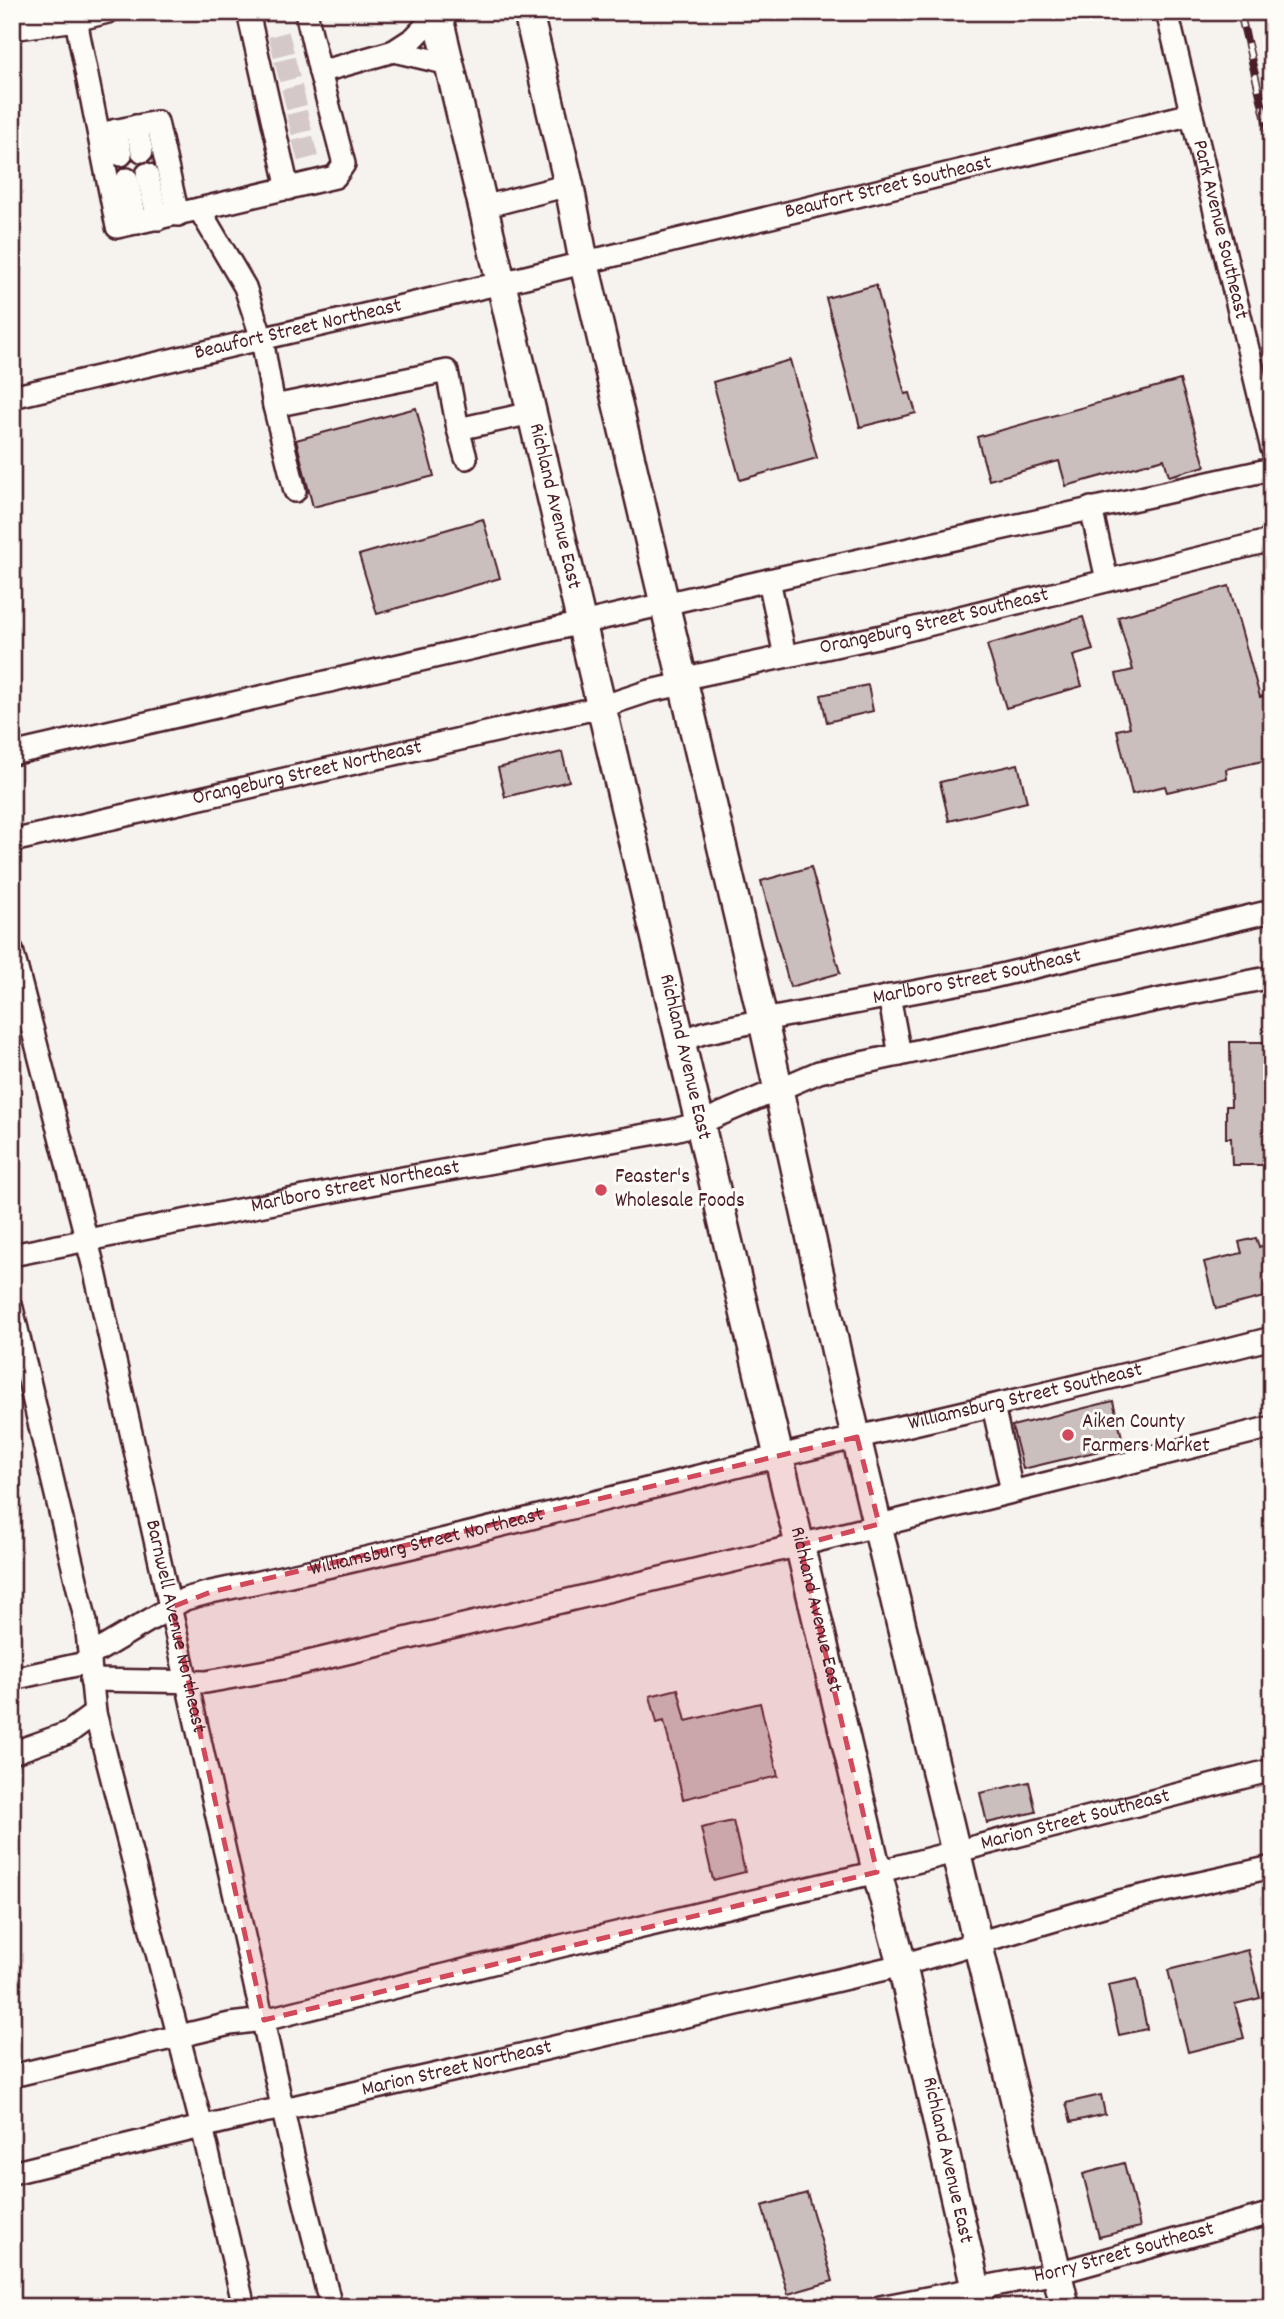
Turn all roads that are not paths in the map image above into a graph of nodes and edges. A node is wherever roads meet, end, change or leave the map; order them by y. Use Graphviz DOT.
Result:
graph roads {
  1 [pos="108,12"];
  2 [pos="248,12"];
  3 [pos="306,12"];
  4 [pos="528,12"];
  5 [pos="1167,12"];
  6 [pos="437,13"];
  7 [pos="76,20"];
  8 [pos="12,29"];
  9 [pos="394,51"];
  10 [pos="449,64"];
  11 [pos="314,77"];
  12 [pos="1192,114"];
  13 [pos="117,130"];
  14 [pos="132,153"];
  15 [pos="137,176"];
  16 [pos="569,185"];
  17 [pos="288,189"];
  18 [pos="483,207"];
  19 [pos="199,209"];
  20 [pos="157,219"];
  21 [pos="584,263"];
  22 [pos="501,283"];
  23 [pos="262,339"];
  24 [pos="12,397"];
  25 [pos="274,405"];
  26 [pos="532,413"];
  27 [pos="458,429"];
  28 [pos="1272,449"];
  29 [pos="466,458"];
  30 [pos="1272,469"];
  31 [pos="295,491"];
  32 [pos="1091,509"];
  33 [pos="1272,540"];
  34 [pos="769,580"];
  35 [pos="1107,580"];
  36 [pos="665,604"];
  37 [pos="582,625"];
  38 [pos="785,656"];
  39 [pos="684,684"];
  40 [pos="601,707"];
  41 [pos="12,754"];
  42 [pos="12,841"];
  43 [pos="1272,911"];
  44 [pos="12,950"];
  45 [pos="1272,978"];
  46 [pos="889,996"];
  47 [pos="764,1020"];
  48 [pos="681,1041"];
  49 [pos="900,1055"];
  50 [pos="779,1089"];
  51 [pos="700,1123"];
  52 [pos="87,1239"];
  53 [pos="12,1255"];
  54 [pos="12,1308"];
  55 [pos="1272,1338"];
  56 [pos="993,1406"];
  57 [pos="1272,1427"];
  58 [pos="857,1437"];
  59 [pos="779,1456"];
  60 [pos="1013,1492"];
  61 [pos="878,1524"];
  62 [pos="800,1545"];
  63 [pos="172,1607"];
  64 [pos="92,1669"];
  65 [pos="12,1679"];
  66 [pos="188,1681"];
  67 [pos="95,1713"];
  68 [pos="12,1753"];
  69 [pos="1272,1770"];
  70 [pos="956,1850"];
  71 [pos="1272,1867"];
  72 [pos="877,1872"];
  73 [pos="978,1942"];
  74 [pos="902,1965"];
  75 [pos="264,2021"];
  76 [pos="179,2036"];
  77 [pos="12,2076"];
  78 [pos="284,2108"];
  79 [pos="202,2127"];
  80 [pos="12,2173"];
  81 [pos="1272,2213"];
  82 [pos="1057,2273"];
  83 [pos="978,2298"];
  84 [pos="244,2307"];
  85 [pos="331,2307"];
  86 [pos="880,2307"];
  87 [pos="1065,2307"];
  1 -- 7 [label="street"];
  2 -- 17 [label="street"];
  3 -- 11 [label="street"];
  4 -- 16 [label="main road"];
  5 -- 12 [label="street, Park Avenue Southeast"];
  6 -- 9 [label="street"];
  6 -- 10 [label="main road, Richland Avenue East"];
  7 -- 8 [label="street"];
  7 -- 13 [label="street"];
  9 -- 10 [label="street"];
  9 -- 11 [label="street"];
  10 -- 18 [label="main road, Richland Avenue East"];
  11 -- 17 [label="street"];
  12 -- 21 [label="street, Beaufort Street Southeast"];
  12 -- 28 [label="street, Park Avenue Southeast"];
  13 -- 14 [label="street"];
  13 -- 20 [label="street"];
  13 -- 20 [label="street"];
  15 -- 20 [label="street"];
  16 -- 18 [label="street"];
  16 -- 21 [label="main road"];
  17 -- 19 [label="street"];
  18 -- 22 [label="main road, Richland Avenue East"];
  19 -- 20 [label="street"];
  19 -- 23 [label="street"];
  21 -- 22 [label="street, Beaufort Street Northeast"];
  21 -- 36 [label="main road"];
  22 -- 23 [label="street, Beaufort Street Northeast"];
  22 -- 26 [label="main road, Richland Avenue East"];
  23 -- 24 [label="street, Beaufort Street Northeast"];
  23 -- 25 [label="street"];
  25 -- 27 [label="street"];
  25 -- 31 [label="street"];
  26 -- 27 [label="street"];
  26 -- 37 [label="main road, Richland Avenue East"];
  27 -- 29 [label="street"];
  30 -- 32 [label="street"];
  32 -- 34 [label="street"];
  32 -- 35 [label="street"];
  33 -- 35 [label="street, Orangeburg Street Southeast"];
  34 -- 36 [label="street"];
  34 -- 38 [label="street"];
  35 -- 38 [label="street, Orangeburg Street Southeast"];
  36 -- 37 [label="street"];
  36 -- 39 [label="main road"];
  37 -- 40 [label="main road, Richland Avenue East"];
  37 -- 41 [label="street"];
  38 -- 39 [label="street, Orangeburg Street Southeast"];
  39 -- 40 [label="street, Orangeburg Street Southeast"];
  39 -- 47 [label="main road"];
  40 -- 42 [label="street, Orangeburg Street Northeast"];
  40 -- 48 [label="main road, Richland Avenue East"];
  43 -- 46 [label="street, Marlboro Street Southeast"];
  44 -- 52 [label="street, Barnwell Avenue Northeast"];
  45 -- 49 [label="street"];
  46 -- 47 [label="street, Marlboro Street Southeast"];
  46 -- 49 [label="street"];
  47 -- 48 [label="street, Marlboro Street Southeast"];
  47 -- 50 [label="main road"];
  48 -- 51 [label="main road, Richland Avenue East"];
  49 -- 50 [label="street"];
  50 -- 51 [label="street"];
  50 -- 58 [label="main road"];
  51 -- 52 [label="street, Marlboro Street Northeast"];
  51 -- 59 [label="main road, Richland Avenue East"];
  52 -- 53 [label="street, Marlboro Street Northeast"];
  52 -- 63 [label="street, Barnwell Avenue Northeast"];
  54 -- 64 [label="street"];
  55 -- 56 [label="street, Williamsburg Street Southeast"];
  56 -- 58 [label="street, Williamsburg Street Southeast"];
  56 -- 60 [label="street"];
  57 -- 60 [label="street"];
  58 -- 59 [label="street, Williamsburg Street Southeast"];
  58 -- 61 [label="main road"];
  59 -- 62 [label="main road, Richland Avenue East"];
  59 -- 63 [label="street, Williamsburg Street Northeast"];
  60 -- 61 [label="street"];
  61 -- 62 [label="street"];
  61 -- 70 [label="main road"];
  62 -- 66 [label="street"];
  62 -- 72 [label="main road, Richland Avenue East"];
  63 -- 64 [label="street, Williamsburg Street Northeast"];
  63 -- 66 [label="street, Barnwell Avenue Northeast"];
  64 -- 65 [label="street"];
  64 -- 66 [label="street"];
  64 -- 67 [label="street"];
  66 -- 75 [label="street, Barnwell Avenue Northeast"];
  67 -- 68 [label="street"];
  67 -- 76 [label="street"];
  69 -- 70 [label="street, Marion Street Southeast"];
  70 -- 72 [label="street, Marion Street Southeast"];
  70 -- 73 [label="main road"];
  71 -- 73 [label="street"];
  72 -- 74 [label="main road, Richland Avenue East"];
  72 -- 75 [label="street"];
  73 -- 74 [label="street"];
  73 -- 82 [label="main road"];
  74 -- 78 [label="street, Marion Street Northeast"];
  74 -- 83 [label="main road, Richland Avenue East"];
  75 -- 76 [label="street"];
  75 -- 78 [label="street, Barnwell Avenue Northeast"];
  76 -- 77 [label="street"];
  76 -- 79 [label="street"];
  78 -- 79 [label="street, Marion Street Northeast"];
  78 -- 85 [label="street, Barnwell Avenue Northeast"];
  79 -- 80 [label="street, Marion Street Northeast"];
  79 -- 84 [label="street"];
  81 -- 82 [label="street, Horry Street Southeast"];
  82 -- 83 [label="street, Horry Street Southeast"];
  82 -- 87 [label="main road"];
  83 -- 86 [label="street, Horry Street Southeast"];
}
